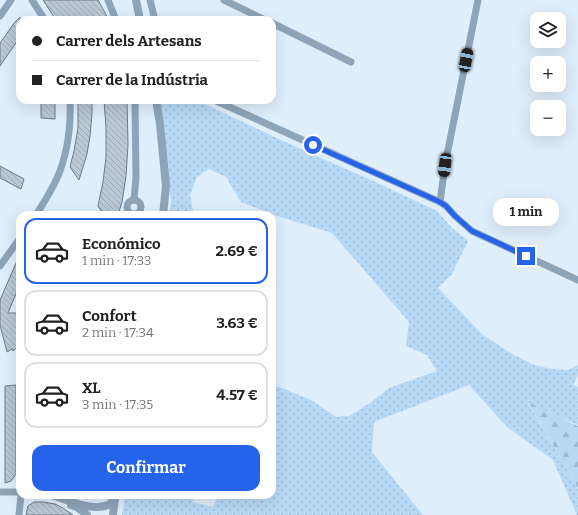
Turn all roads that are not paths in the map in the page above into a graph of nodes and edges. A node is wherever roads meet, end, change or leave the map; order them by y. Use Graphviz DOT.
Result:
graph roads {
  1 [pos="11,0"];
  2 [pos="32,0"];
  3 [pos="108,0"];
  4 [pos="136,0"];
  5 [pos="150,0"];
  6 [pos="224,0"];
  7 [pos="478,0"];
  8 [pos="0,16"];
  9 [pos="43,16"];
  10 [pos="114,16"];
  11 [pos="139,16"];
  12 [pos="154,16"];
  13 [pos="257,16"];
  14 [pos="276,26"];
  15 [pos="351,62"];
  16 [pos="70,104"];
  17 [pos="135,104"];
  18 [pos="157,104"];
  19 [pos="223,104"];
  20 [pos="134,200"];
  21 [pos="440,202"];
  22 [pos="38,211"];
  23 [pos="127,211"];
  24 [pos="140,211"];
  25 [pos="163,211"];
  26 [pos="16,243"];
  27 [pos="1,264"];
  28 [pos="578,280"];
  29 [pos="0,492"];
  30 [pos="16,494"];
  31 [pos="20,499"];
  32 [pos="58,499"];
  33 [pos="64,499"];
  34 [pos="111,499"];
  35 [pos="113,499"];
  36 [pos="78,511"];
  37 [pos="19,515"];
  38 [pos="87,515"];
  39 [pos="113,515"];
  1 -- 8 [label="street"];
  2 -- 9 [label="street"];
  3 -- 10 [label="street"];
  4 -- 11 [label="street"];
  5 -- 12 [label="street"];
  6 -- 13 [label="street"];
  7 -- 21 [label="street"];
  14 -- 15 [label="street"];
  16 -- 22 [label="street"];
  17 -- 20 [label="street"];
  18 -- 25 [label="street"];
  19 -- 21 [label="street"];
  20 -- 23 [label="street"];
  20 -- 24 [label="street"];
  21 -- 28 [label="street"];
  26 -- 27 [label="street"];
  29 -- 30 [label="street"];
  31 -- 37 [label="street"];
  32 -- 36 [label="street"];
  33 -- 34 [label="street"];
  35 -- 39 [label="street"];
  36 -- 38 [label="street"];
}
